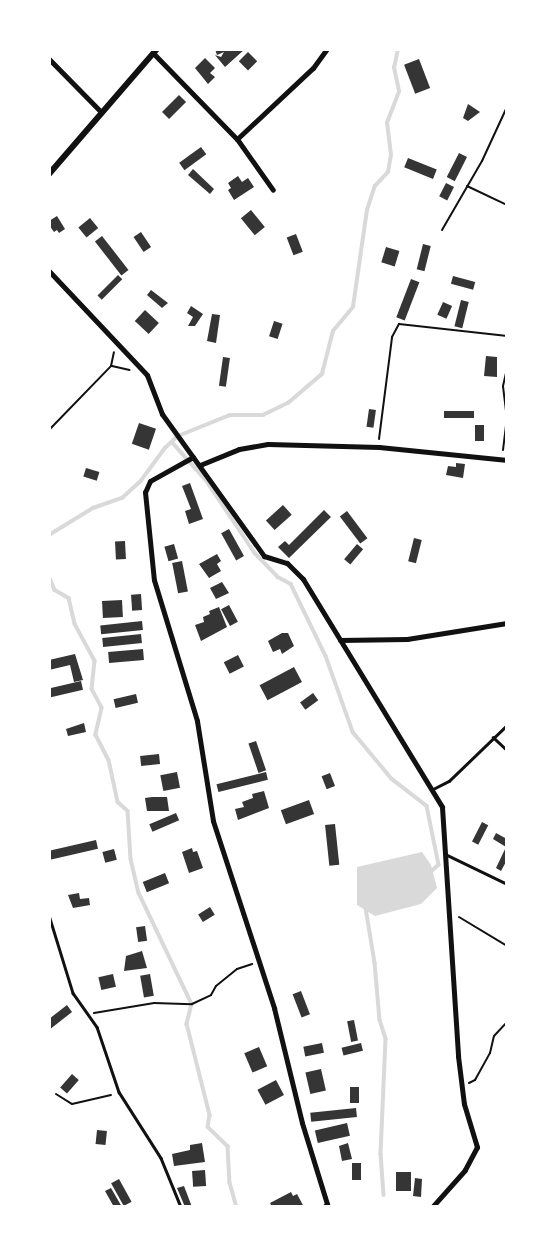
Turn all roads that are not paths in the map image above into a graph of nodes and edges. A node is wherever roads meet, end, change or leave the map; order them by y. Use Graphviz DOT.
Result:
graph roads {
  1 [pos="327,49"];
  2 [pos="155,51"];
  3 [pos="49,59"];
  4 [pos="102,112"];
  5 [pos="237,139"];
  6 [pos="49,174"];
  7 [pos="273,190"];
  8 [pos="49,271"];
  9 [pos="193,457"];
  10 [pos="504,460"];
  11 [pos="200,465"];
  12 [pos="507,623"];
  13 [pos="340,640"];
  14 [pos="507,725"];
  15 [pos="493,737"];
  16 [pos="507,750"];
  17 [pos="432,789"];
  18 [pos="445,854"];
  19 [pos="507,884"];
  20 [pos="49,915"];
  21 [pos="181,1207"];
  22 [pos="324,1207"];
  23 [pos="432,1207"];
  1 -- 5 [label="street"];
  2 -- 4 [label="street"];
  2 -- 5 [label="street"];
  3 -- 4 [label="street"];
  4 -- 6 [label="street"];
  5 -- 7 [label="street"];
  8 -- 9 [label="street"];
  9 -- 11 [label="street"];
  9 -- 22 [label="street"];
  10 -- 11 [label="street"];
  11 -- 13 [label="street"];
  12 -- 13 [label="street"];
  13 -- 17 [label="street"];
  14 -- 15 [label="lane"];
  15 -- 16 [label="lane"];
  15 -- 17 [label="lane"];
  17 -- 18 [label="street"];
  18 -- 19 [label="lane"];
  18 -- 23 [label="street"];
  20 -- 21 [label="lane"];
}
